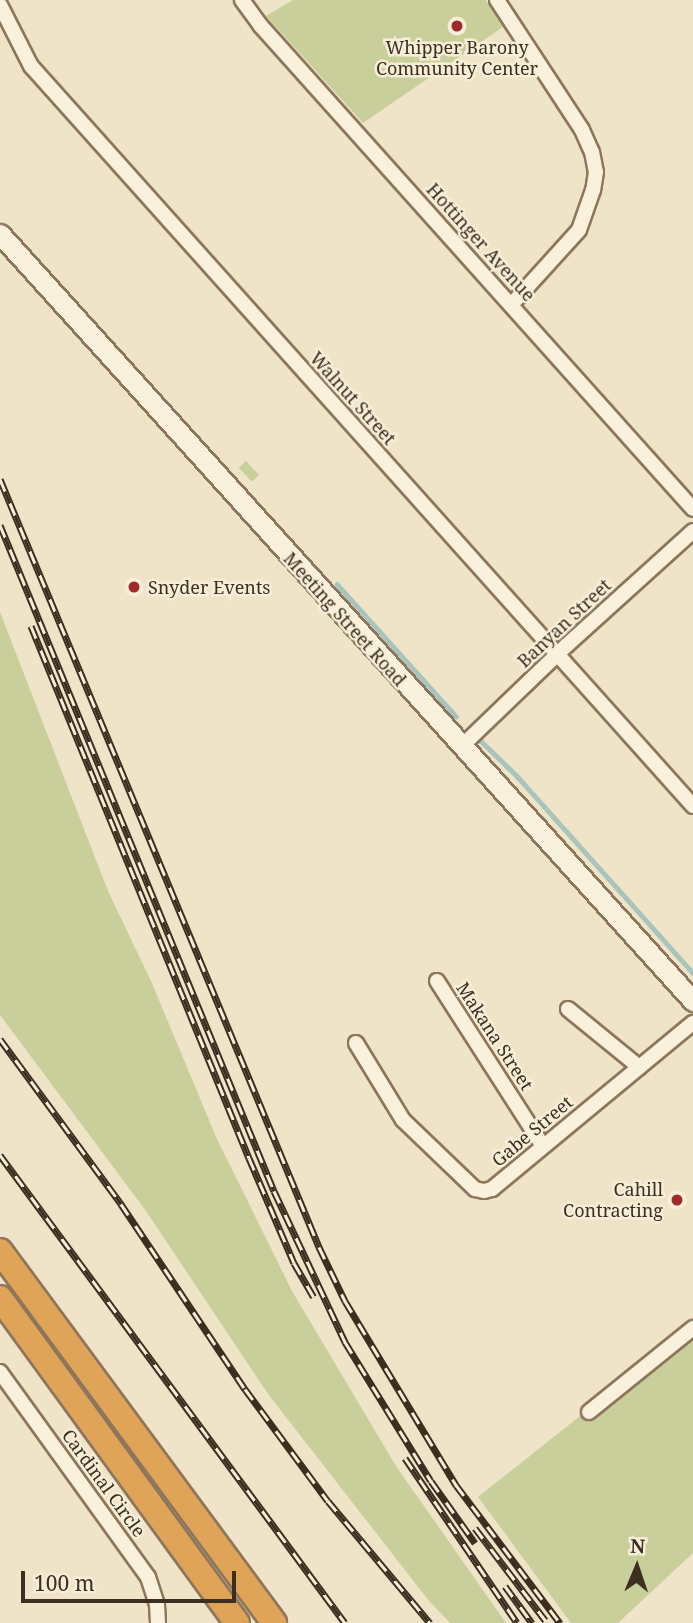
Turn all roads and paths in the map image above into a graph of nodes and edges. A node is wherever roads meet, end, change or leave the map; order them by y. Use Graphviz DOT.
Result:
graph roads {
  1 [pos="242,0"];
  2 [pos="497,0"];
  3 [pos="0,5"];
  4 [pos="0,234"];
  5 [pos="512,304"];
  6 [pos="693,509"];
  7 [pos="693,531"];
  8 [pos="557,654"];
  9 [pos="463,745"];
  10 [pos="693,806"];
  11 [pos="437,981"];
  12 [pos="693,1001"];
  13 [pos="568,1009"];
  14 [pos="693,1023"];
  15 [pos="356,1043"];
  16 [pos="639,1067"];
  17 [pos="543,1146"];
  18 [pos="0,1251"];
  19 [pos="0,1298"];
  20 [pos="693,1328"];
  21 [pos="0,1372"];
  22 [pos="589,1412"];
  23 [pos="105,1442"];
  24 [pos="271,1618"];
  25 [pos="158,1623"];
  26 [pos="218,1623"];
  27 [pos="237,1623"];
  1 -- 5 [label="street, Hottinger Avenue"];
  2 -- 5 [label="street"];
  3 -- 8 [label="street, Walnut Street"];
  4 -- 9 [label="street, Meeting Street Road"];
  5 -- 6 [label="street, Hottinger Avenue"];
  7 -- 8 [label="street, Banyan Street"];
  8 -- 9 [label="street, Banyan Street"];
  8 -- 10 [label="street, Walnut Street"];
  9 -- 12 [label="street, Meeting Street Road"];
  11 -- 17 [label="street, Makana Street"];
  13 -- 16 [label="street"];
  14 -- 16 [label="street, Gabe Street"];
  15 -- 17 [label="street, Gabe Street"];
  16 -- 17 [label="street, Gabe Street"];
  18 -- 24 [label="highway"];
  19 -- 23 [label="highway"];
  20 -- 22 [label="street"];
  21 -- 25 [label="street, Cardinal Circle"];
  23 -- 26 [label="highway"];
  23 -- 27 [label="highway"];
}
